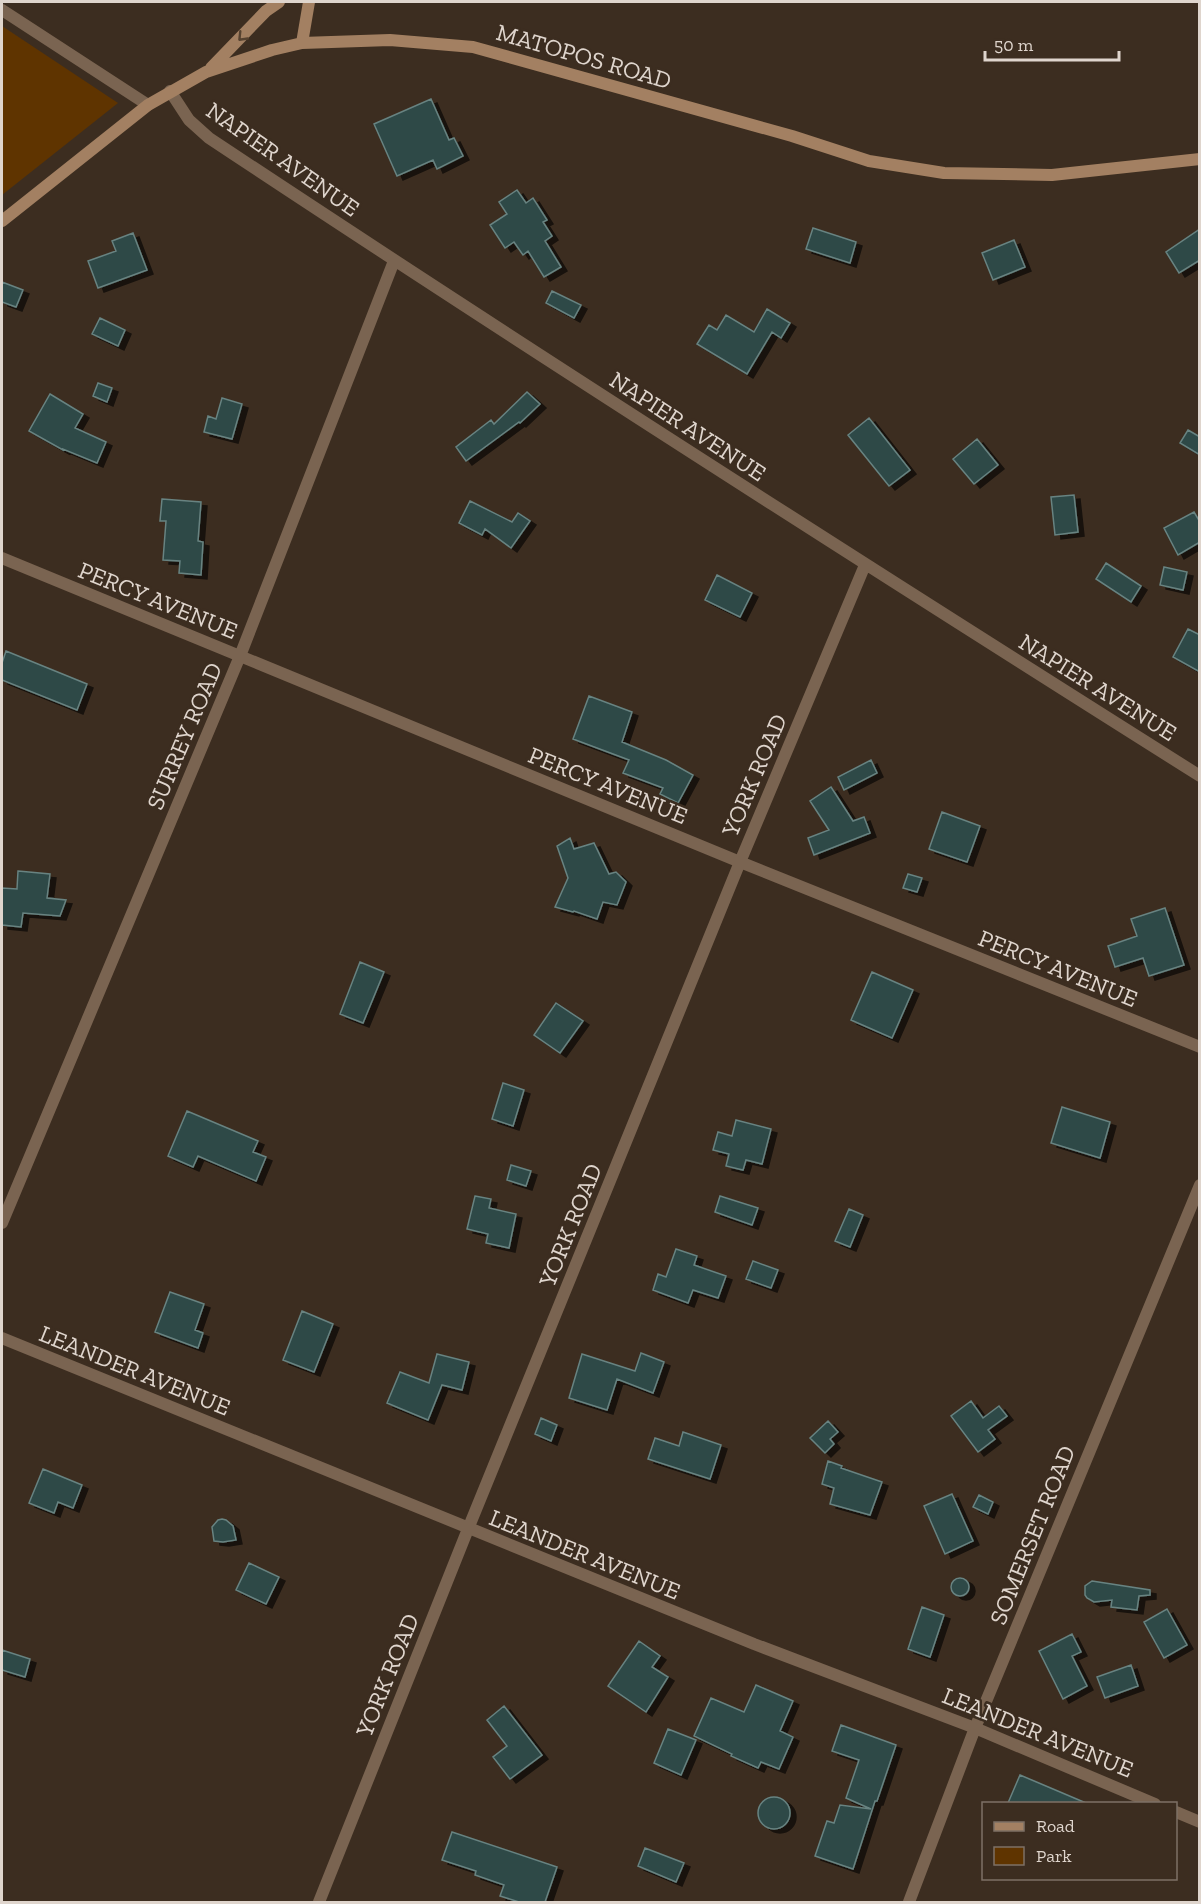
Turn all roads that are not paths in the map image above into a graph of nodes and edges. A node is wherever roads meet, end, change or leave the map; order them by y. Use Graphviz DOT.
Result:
graph roads {
  1 [pos="279,2"];
  2 [pos="309,2"];
  3 [pos="2,10"];
  4 [pos="302,43"];
  5 [pos="206,72"];
  6 [pos="170,91"];
  7 [pos="148,105"];
  8 [pos="1200,159"];
  9 [pos="2,221"];
  10 [pos="394,261"];
  11 [pos="2,558"];
  12 [pos="866,565"];
  13 [pos="240,656"];
  14 [pos="1200,776"];
  15 [pos="740,862"];
  16 [pos="1200,1047"];
  17 [pos="1200,1185"];
  18 [pos="2,1223"];
  19 [pos="2,1338"];
  20 [pos="468,1529"];
  21 [pos="975,1728"];
  22 [pos="1153,1802"];
  23 [pos="1177,1812"];
  24 [pos="1200,1822"];
  25 [pos="319,1902"];
  26 [pos="909,1902"];
  1 -- 5 [label="main road, one-way"];
  2 -- 4 [label="main road"];
  3 -- 7 [label="street"];
  4 -- 5 [label="main road, MATOPOS ROAD"];
  4 -- 8 [label="main road, MATOPOS ROAD"];
  5 -- 6 [label="main road, MATOPOS ROAD"];
  6 -- 7 [label="main road, MATOPOS ROAD"];
  6 -- 10 [label="street, NAPIER AVENUE"];
  7 -- 9 [label="main road, MATOPOS ROAD"];
  10 -- 12 [label="street, NAPIER AVENUE"];
  10 -- 13 [label="street, SURREY ROAD"];
  11 -- 13 [label="street, PERCY AVENUE"];
  12 -- 14 [label="street, NAPIER AVENUE"];
  12 -- 15 [label="street, YORK ROAD"];
  13 -- 15 [label="street, PERCY AVENUE"];
  13 -- 18 [label="street, SURREY ROAD"];
  15 -- 16 [label="street, PERCY AVENUE"];
  15 -- 20 [label="street, YORK ROAD"];
  17 -- 21 [label="street, SOMERSET ROAD"];
  19 -- 20 [label="street, LEANDER AVENUE"];
  20 -- 21 [label="street, LEANDER AVENUE"];
  20 -- 25 [label="street, YORK ROAD"];
  21 -- 22 [label="street, LEANDER AVENUE"];
  21 -- 26 [label="street, SOMERSET ROAD"];
  23 -- 24 [label="street"];
}
